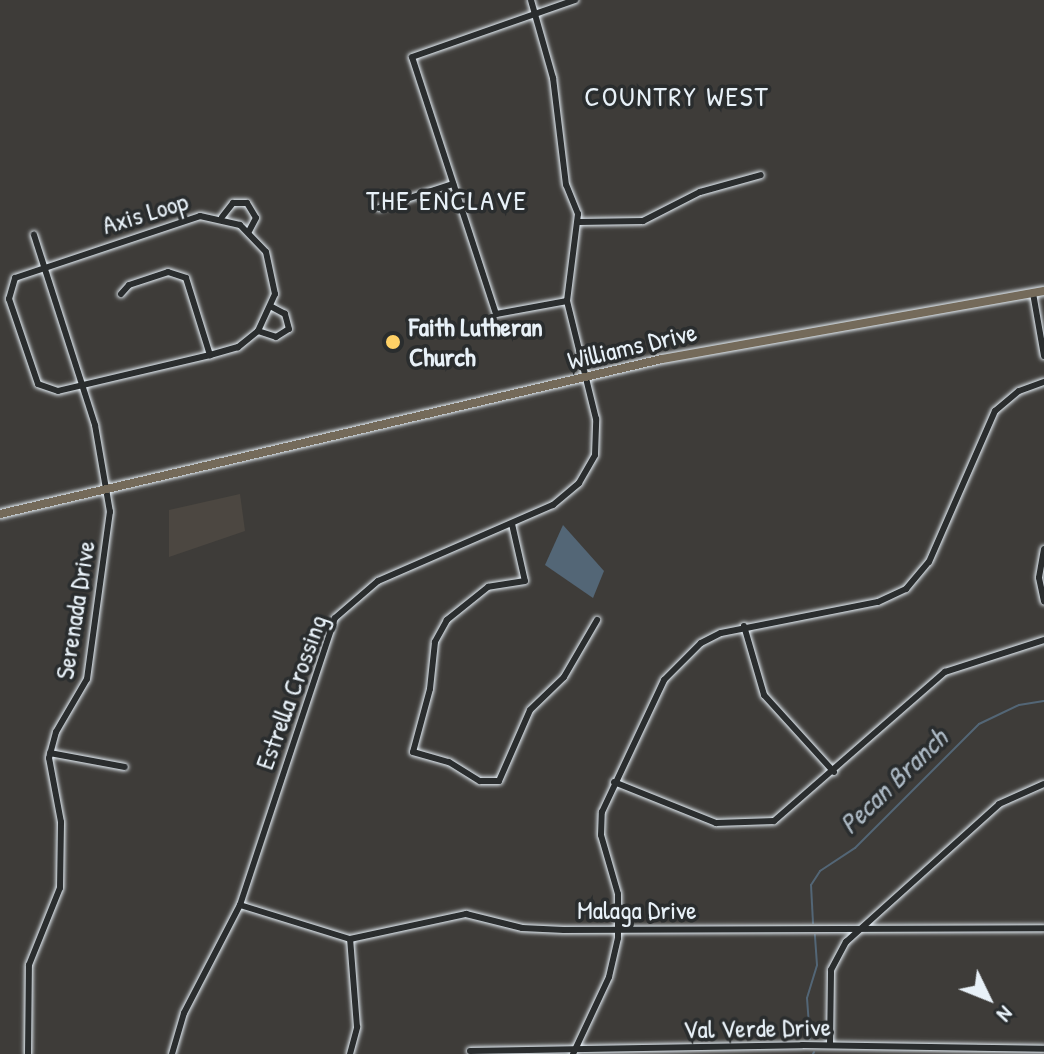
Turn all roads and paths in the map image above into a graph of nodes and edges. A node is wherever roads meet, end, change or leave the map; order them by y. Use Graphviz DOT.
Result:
graph roads {
  1 [pos="531,0"];
  2 [pos="575,0"];
  3 [pos="536,17"];
  4 [pos="761,175"];
  5 [pos="453,184"];
  6 [pos="379,208"];
  7 [pos="222,217"];
  8 [pos="579,222"];
  9 [pos="249,231"];
  10 [pos="34,235"];
  11 [pos="43,265"];
  12 [pos="1044,291"];
  13 [pos="1033,293"];
  14 [pos="121,294"];
  15 [pos="567,301"];
  16 [pos="272,307"];
  17 [pos="258,331"];
  18 [pos="210,355"];
  19 [pos="1044,356"];
  20 [pos="585,377"];
  21 [pos="1044,382"];
  22 [pos="83,386"];
  23 [pos="108,491"];
  24 [pos="0,514"];
  25 [pos="512,524"];
  26 [pos="1044,549"];
  27 [pos="1044,601"];
  28 [pos="597,620"];
  29 [pos="744,626"];
  30 [pos="1044,640"];
  31 [pos="50,753"];
  32 [pos="125,767"];
  33 [pos="834,772"];
  34 [pos="614,782"];
  35 [pos="1044,784"];
  36 [pos="240,905"];
  37 [pos="860,928"];
  38 [pos="1044,928"];
  39 [pos="619,930"];
  40 [pos="350,939"];
  41 [pos="830,1045"];
  42 [pos="1044,1049"];
  43 [pos="470,1051"];
  44 [pos="573,1053"];
  45 [pos="28,1054"];
  46 [pos="172,1054"];
  47 [pos="350,1054"];
  1 -- 3 [label="street"];
  2 -- 3 [label="street"];
  3 -- 5 [label="street"];
  3 -- 8 [label="street"];
  4 -- 8 [label="street"];
  5 -- 6 [label="street"];
  5 -- 15 [label="street"];
  7 -- 9 [label="street, Axis Loop"];
  7 -- 9 [label="street"];
  7 -- 11 [label="street, Axis Loop"];
  8 -- 15 [label="street"];
  9 -- 16 [label="street"];
  10 -- 11 [label="street, Serenada Drive"];
  11 -- 22 [label="street, Serenada Drive"];
  11 -- 22 [label="street, Axis Loop"];
  12 -- 13 [label="main road, Williams Drive"];
  13 -- 19 [label="street"];
  13 -- 20 [label="main road, Williams Drive"];
  14 -- 18 [label="street"];
  15 -- 20 [label="street, Estrella Crossing"];
  16 -- 17 [label="street, Axis Loop"];
  16 -- 17 [label="street"];
  17 -- 18 [label="street, Axis Loop"];
  18 -- 22 [label="street, Axis Loop"];
  20 -- 23 [label="main road, Williams Drive"];
  20 -- 25 [label="street, Estrella Crossing"];
  21 -- 29 [label="street"];
  22 -- 23 [label="street, Serenada Drive"];
  23 -- 24 [label="main road, Williams Drive"];
  23 -- 31 [label="street, Serenada Drive"];
  25 -- 28 [label="street"];
  25 -- 36 [label="street, Estrella Crossing"];
  26 -- 27 [label="street"];
  29 -- 33 [label="street"];
  29 -- 34 [label="street"];
  30 -- 33 [label="street"];
  31 -- 32 [label="street"];
  31 -- 45 [label="street"];
  33 -- 34 [label="street"];
  34 -- 39 [label="street"];
  35 -- 37 [label="street"];
  36 -- 40 [label="street, Malaga Drive"];
  36 -- 46 [label="street, Estrella Crossing"];
  37 -- 38 [label="street, Malaga Drive"];
  37 -- 39 [label="street, Malaga Drive"];
  37 -- 41 [label="street"];
  39 -- 40 [label="street, Malaga Drive"];
  39 -- 44 [label="street"];
  40 -- 47 [label="street"];
  41 -- 42 [label="street, Val Verde Drive"];
  41 -- 44 [label="street, Val Verde Drive"];
  43 -- 44 [label="street, Val Verde Drive"];
}
